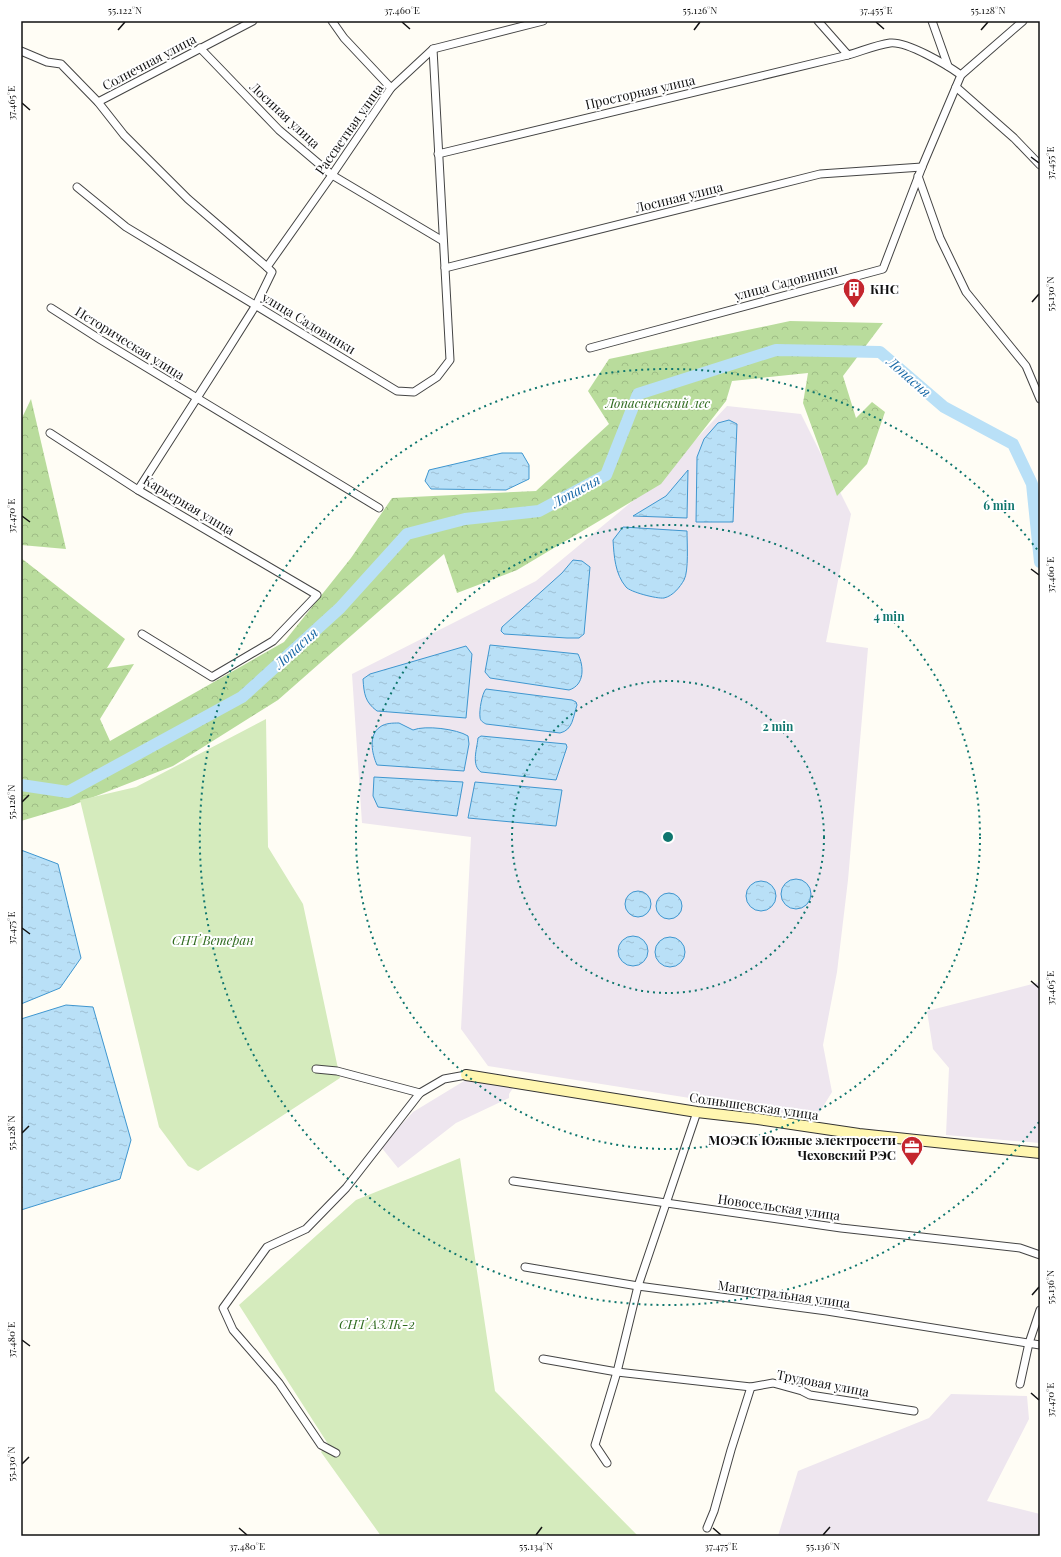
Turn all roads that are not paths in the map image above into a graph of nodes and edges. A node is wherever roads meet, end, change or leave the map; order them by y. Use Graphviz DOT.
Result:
graph roads {
  1 [pos="253,21"];
  2 [pos="332,21"];
  3 [pos="543,21"];
  4 [pos="818,21"];
  5 [pos="932,21"];
  6 [pos="1023,21"];
  7 [pos="200,48"];
  8 [pos="434,49"];
  9 [pos="21,51"];
  10 [pos="848,55"];
  11 [pos="948,66"];
  12 [pos="961,76"];
  13 [pos="956,87"];
  14 [pos="391,88"];
  15 [pos="98,102"];
  16 [pos="438,154"];
  17 [pos="1040,165"];
  18 [pos="922,167"];
  19 [pos="332,175"];
  20 [pos="918,176"];
  21 [pos="77,187"];
  22 [pos="443,241"];
  23 [pos="267,267"];
  24 [pos="445,268"];
  25 [pos="256,305"];
  26 [pos="51,308"];
  27 [pos="590,348"];
  28 [pos="196,398"];
  29 [pos="1040,399"];
  30 [pos="50,432"];
  31 [pos="138,490"];
  32 [pos="379,508"];
  33 [pos="142,634"];
  34 [pos="316,1069"];
  35 [pos="466,1075"];
  36 [pos="420,1093"];
  37 [pos="697,1112"];
  38 [pos="1040,1153"];
  39 [pos="514,1181"];
  40 [pos="668,1202"];
  41 [pos="1040,1255"];
  42 [pos="526,1267"];
  43 [pos="638,1286"];
  44 [pos="1040,1310"];
  45 [pos="1029,1343"];
  46 [pos="1040,1345"];
  47 [pos="543,1359"];
  48 [pos="617,1372"];
  49 [pos="1020,1384"];
  50 [pos="751,1387"];
  51 [pos="914,1411"];
  52 [pos="336,1452"];
  53 [pos="607,1463"];
  54 [pos="707,1528"];
  1 -- 7 [label="street, Солнечная улица"];
  2 -- 14 [label="street"];
  3 -- 8 [label="street, Рассветная улица"];
  4 -- 10 [label="street"];
  5 -- 11 [label="street"];
  6 -- 12 [label="street"];
  7 -- 15 [label="street, Солнечная улица"];
  7 -- 19 [label="street, Лосиная улица"];
  8 -- 14 [label="street, Рассветная улица"];
  8 -- 16 [label="street, улица Садовники"];
  9 -- 15 [label="street"];
  10 -- 11 [label="street, Просторная улица"];
  10 -- 16 [label="street, Просторная улица"];
  11 -- 12 [label="street, Просторная улица"];
  12 -- 13 [label="street, улица Садовники"];
  13 -- 17 [label="street"];
  13 -- 18 [label="street, улица Садовники"];
  14 -- 19 [label="street, Рассветная улица"];
  15 -- 23 [label="street"];
  16 -- 22 [label="street, улица Садовники"];
  18 -- 20 [label="street, улица Садовники"];
  18 -- 24 [label="street, Лосиная улица"];
  19 -- 22 [label="street, Лосиная улица"];
  19 -- 23 [label="street, Рассветная улица"];
  20 -- 27 [label="street, улица Садовники"];
  20 -- 29 [label="street"];
  21 -- 25 [label="street, улица Садовники"];
  22 -- 24 [label="street, улица Садовники"];
  23 -- 25 [label="street"];
  24 -- 25 [label="street, улица Садовники"];
  25 -- 28 [label="street"];
  26 -- 28 [label="street, Историческая улица"];
  28 -- 31 [label="street"];
  28 -- 32 [label="street, Историческая улица"];
  30 -- 31 [label="street, Карьерная улица"];
  31 -- 33 [label="street, Карьерная улица"];
  34 -- 36 [label="street"];
  35 -- 36 [label="street"];
  35 -- 37 [label="street, Солнышевская улица"];
  36 -- 52 [label="street"];
  37 -- 38 [label="street, Солнышевская улица"];
  37 -- 40 [label="street"];
  39 -- 40 [label="street, Новосельская улица"];
  40 -- 41 [label="street, Новосельская улица"];
  40 -- 43 [label="street"];
  42 -- 43 [label="street, Магистральная улица"];
  43 -- 45 [label="street, Магистральная улица"];
  43 -- 48 [label="street"];
  44 -- 45 [label="street"];
  45 -- 46 [label="street, Магистральная улица"];
  45 -- 49 [label="street"];
  47 -- 48 [label="street, Трудовая улица"];
  48 -- 50 [label="street, Трудовая улица"];
  48 -- 53 [label="street"];
  50 -- 51 [label="street, Трудовая улица"];
  50 -- 54 [label="street"];
}
